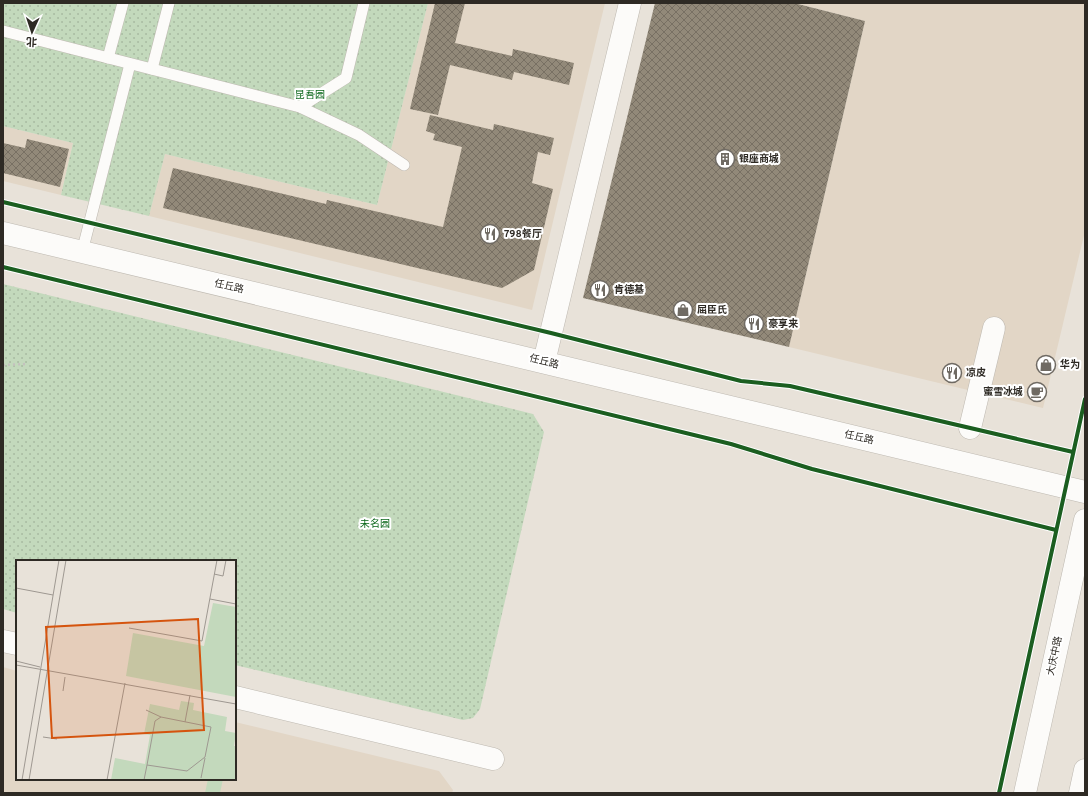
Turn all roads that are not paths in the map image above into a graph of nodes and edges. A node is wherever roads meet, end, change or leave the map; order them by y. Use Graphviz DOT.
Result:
graph roads {
  1 [pos="123,3"];
  2 [pos="168,3"];
  3 [pos="364,3"];
  4 [pos="630,3"];
  5 [pos="3,31"];
  6 [pos="108,58"];
  7 [pos="130,64"];
  8 [pos="152,69"];
  9 [pos="300,107"];
  10 [pos="404,165"];
  11 [pos="3,233"];
  12 [pos="82,252"];
  13 [pos="994,328"];
  14 [pos="544,362"];
  15 [pos="970,428"];
  16 [pos="1085,492"];
  17 [pos="1085,520"];
  18 [pos="3,641"];
  19 [pos="16,644"];
  20 [pos="236,697"];
  21 [pos="493,759"];
  22 [pos="1085,770"];
  23 [pos="1024,793"];
  24 [pos="1080,793"];
  1 -- 6 [label="lane"];
  2 -- 8 [label="lane"];
  3 -- 9 [label="lane"];
  4 -- 14 [label="street"];
  5 -- 6 [label="lane"];
  6 -- 7 [label="lane"];
  7 -- 8 [label="lane"];
  7 -- 12 [label="lane"];
  8 -- 9 [label="lane"];
  9 -- 10 [label="lane"];
  11 -- 12 [label="street, 任丘路"];
  12 -- 14 [label="street, 任丘路"];
  13 -- 15 [label="street"];
  14 -- 16 [label="street, 任丘路"];
  17 -- 23 [label="street, 大庆中路"];
  18 -- 19 [label="street"];
  20 -- 21 [label="street"];
  22 -- 24 [label="street"];
}
